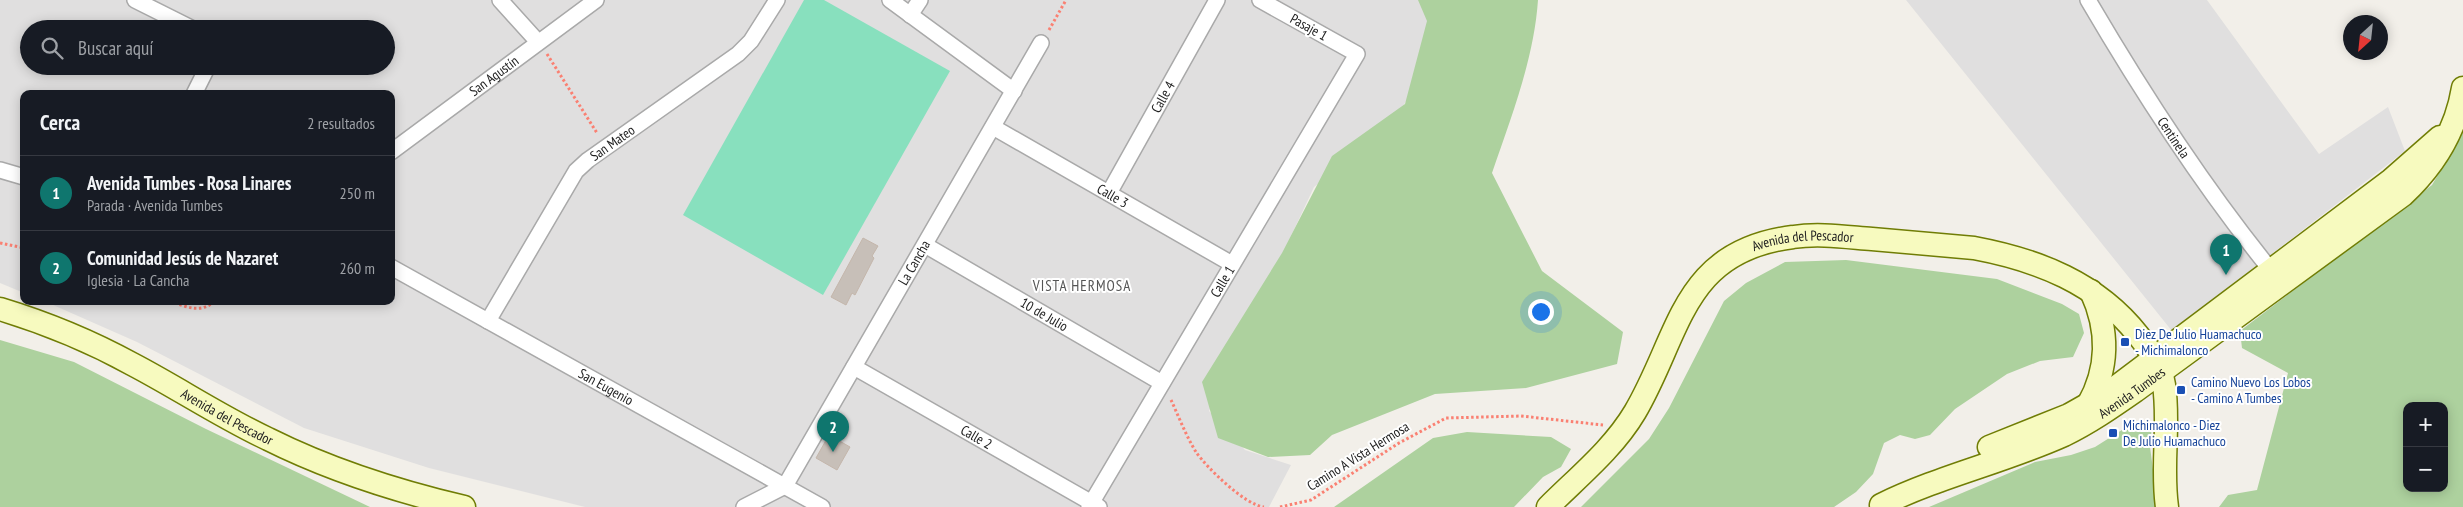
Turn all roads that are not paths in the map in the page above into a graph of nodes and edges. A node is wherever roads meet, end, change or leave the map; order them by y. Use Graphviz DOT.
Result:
graph roads {
  1 [pos="135,0"];
  2 [pos="500,0"];
  3 [pos="596,0"];
  4 [pos="777,0"];
  5 [pos="890,0"];
  6 [pos="920,0"];
  7 [pos="1217,0"];
  8 [pos="1260,0"];
  9 [pos="2088,0"];
  10 [pos="910,15"];
  11 [pos="175,20"];
  12 [pos="538,42"];
  13 [pos="1041,43"];
  14 [pos="1357,54"];
  15 [pos="204,75"];
  16 [pos="2463,88"];
  17 [pos="196,90"];
  18 [pos="1014,91"];
  19 [pos="2454,122"];
  20 [pos="993,127"];
  21 [pos="395,149"];
  22 [pos="0,170"];
  23 [pos="20,176"];
  24 [pos="1109,193"];
  25 [pos="925,245"];
  26 [pos="1232,264"];
  27 [pos="395,269"];
  28 [pos="2270,269"];
  29 [pos="2090,290"];
  30 [pos="0,309"];
  31 [pos="488,321"];
  32 [pos="2158,365"];
  33 [pos="854,367"];
  34 [pos="1162,383"];
  35 [pos="2088,405"];
  36 [pos="785,486"];
  37 [pos="1093,506"];
  38 [pos="1880,506"];
  39 [pos="464,507"];
  40 [pos="744,507"];
  41 [pos="822,507"];
  42 [pos="1548,507"];
  43 [pos="2167,507"];
  1 -- 11 [label="street"];
  2 -- 12 [label="street"];
  3 -- 12 [label="street, San Agustín"];
  4 -- 31 [label="street, San Mateo"];
  5 -- 10 [label="street"];
  6 -- 10 [label="street"];
  7 -- 24 [label="street, Calle 4"];
  8 -- 14 [label="street, Pasaje 1"];
  9 -- 28 [label="street, Centinela"];
  10 -- 18 [label="street"];
  12 -- 21 [label="street, San Agustín"];
  13 -- 18 [label="street, La Cancha"];
  14 -- 26 [label="street, Calle 1"];
  15 -- 17 [label="street"];
  16 -- 19 [label="main road, Avenida Tumbes"];
  18 -- 20 [label="street, La Cancha"];
  19 -- 28 [label="main road, Avenida Tumbes"];
  19 -- 32 [label="main road, Avenida Tumbes"];
  20 -- 24 [label="street, Calle 3"];
  20 -- 25 [label="street, La Cancha"];
  22 -- 23 [label="street"];
  24 -- 26 [label="street, Calle 3"];
  25 -- 33 [label="street, La Cancha"];
  25 -- 34 [label="street, 10 de Julio"];
  26 -- 34 [label="street, Calle 1"];
  27 -- 31 [label="street, San Eugenio"];
  28 -- 32 [label="main road, Avenida Tumbes"];
  29 -- 32 [label="main road, Avenida del Pescador"];
  29 -- 35 [label="main road"];
  29 -- 42 [label="main road, Avenida del Pescador"];
  30 -- 39 [label="main road, Avenida del Pescador"];
  31 -- 36 [label="street, San Eugenio"];
  32 -- 35 [label="main road, Avenida Tumbes"];
  32 -- 38 [label="main road, Avenida Tumbes"];
  32 -- 43 [label="main road"];
  33 -- 36 [label="street, La Cancha"];
  33 -- 37 [label="street, Calle 2"];
  34 -- 37 [label="street, Calle 1"];
  35 -- 38 [label="main road, Avenida Tumbes"];
  36 -- 40 [label="street"];
  36 -- 41 [label="street, San Eugenio"];
}
